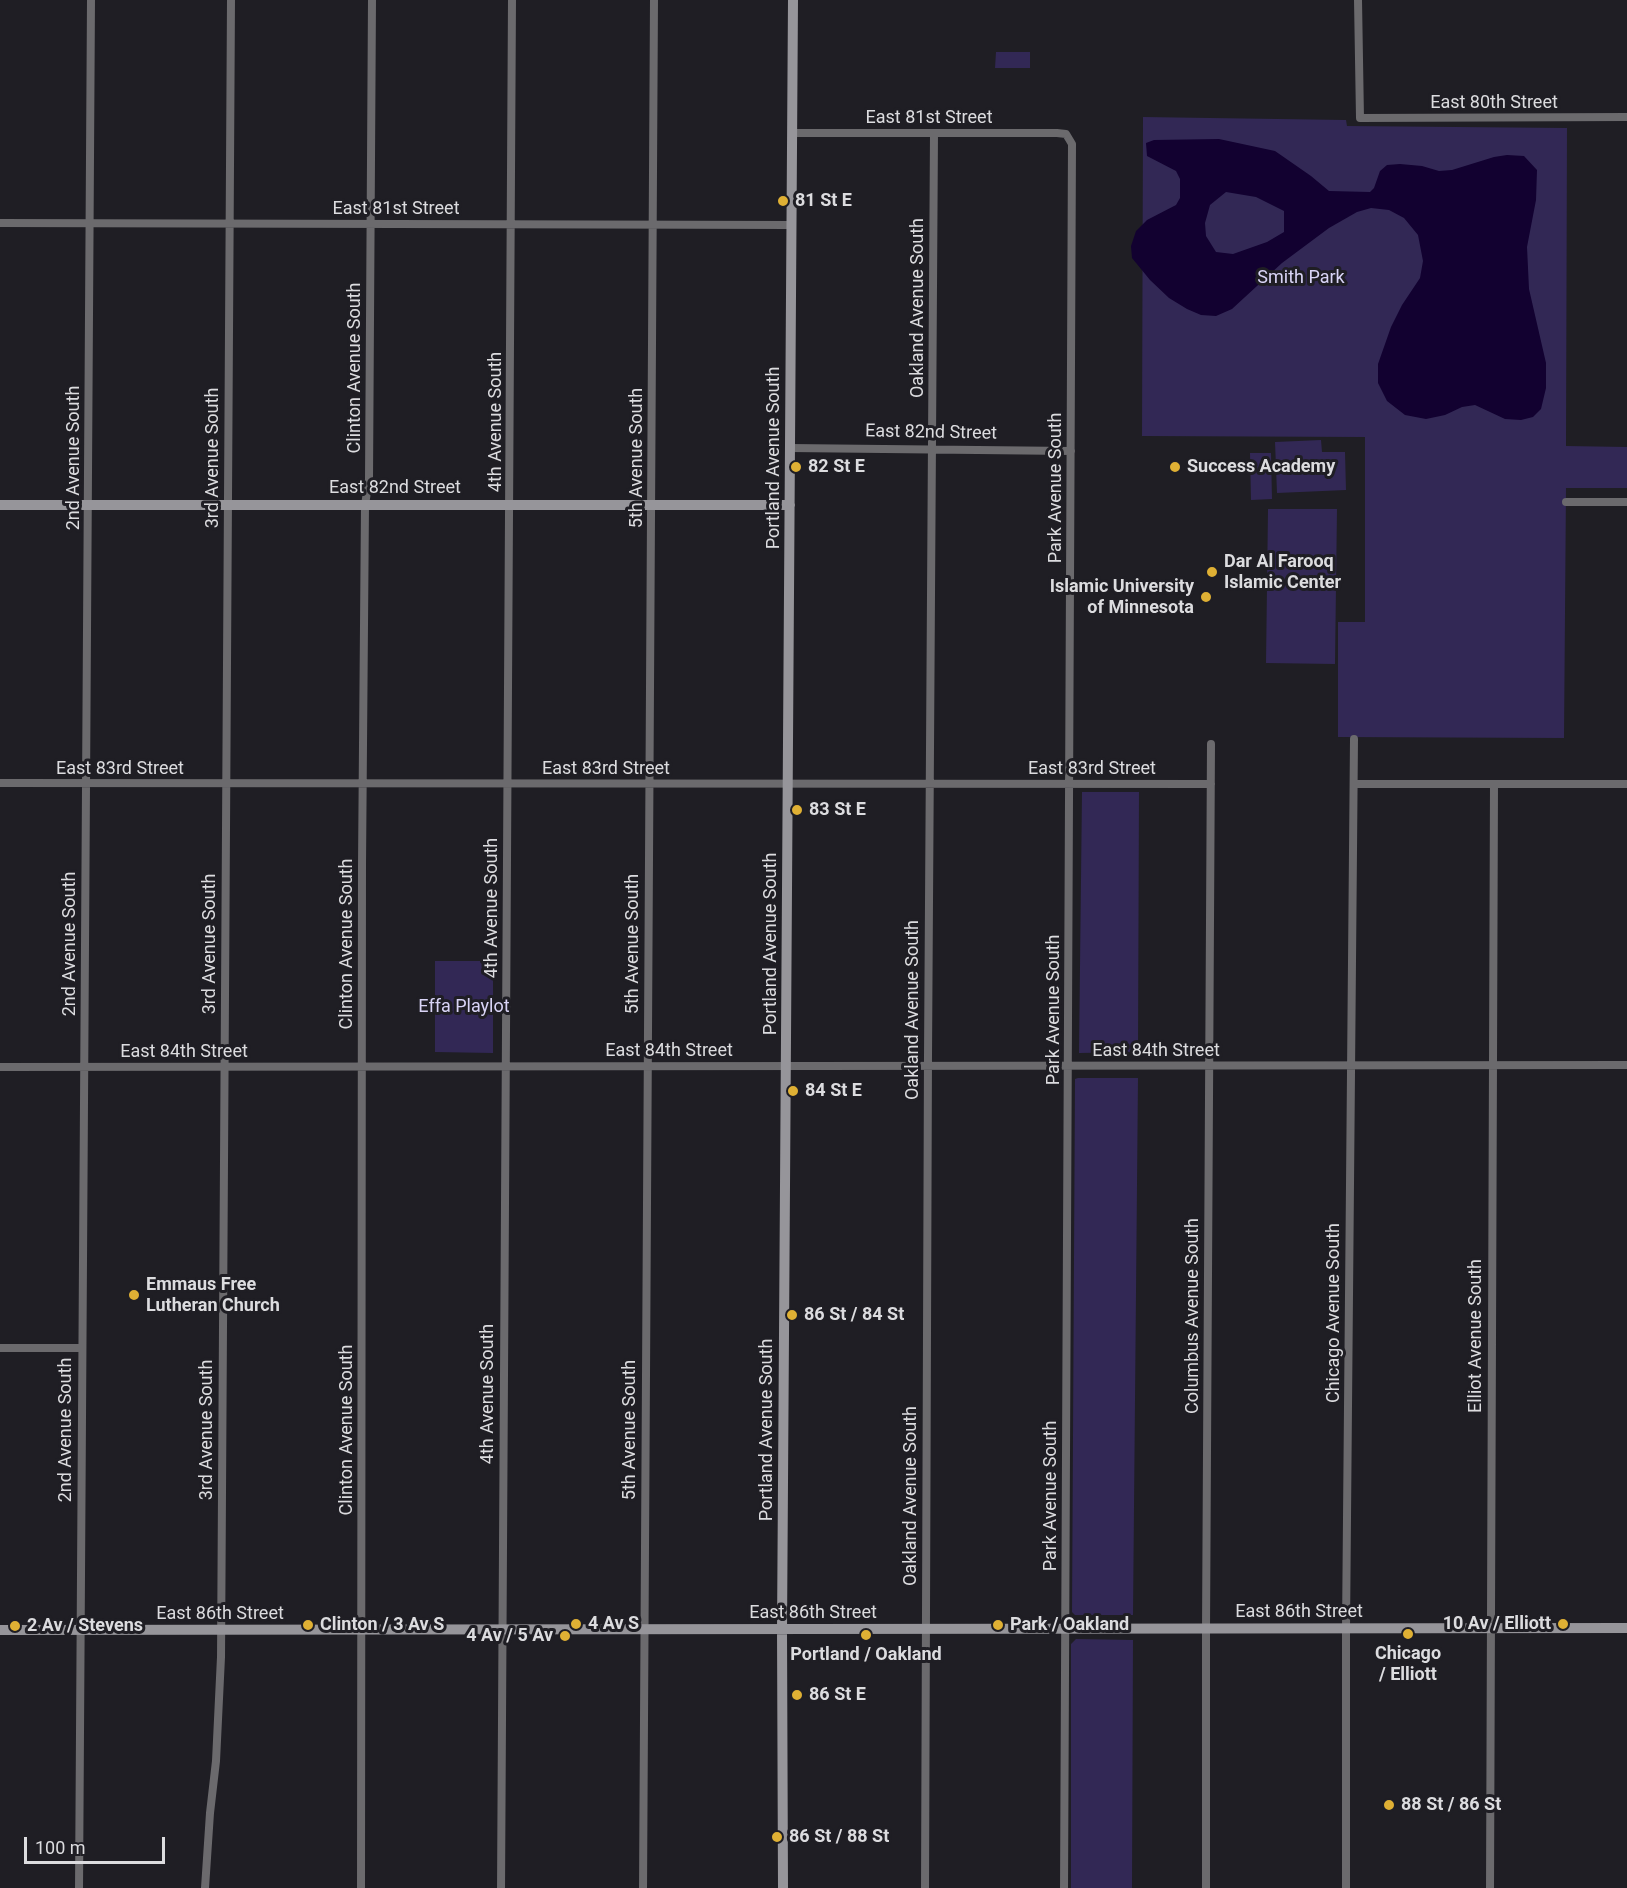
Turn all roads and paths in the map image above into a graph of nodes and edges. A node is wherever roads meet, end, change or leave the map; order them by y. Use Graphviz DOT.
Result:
graph roads {
  1 [pos="91,0"];
  2 [pos="231,0"];
  3 [pos="372,0"];
  4 [pos="512,0"];
  5 [pos="654,0"];
  6 [pos="793,0"];
  7 [pos="1358,0"];
  8 [pos="1627,117"];
  9 [pos="792,133"];
  10 [pos="934,133"];
  11 [pos="1066,134"];
  12 [pos="0,223"];
  13 [pos="90,223"];
  14 [pos="230,224"];
  15 [pos="370,224"];
  16 [pos="511,224"];
  17 [pos="653,225"];
  18 [pos="791,225"];
  19 [pos="790,448"];
  20 [pos="933,449"];
  21 [pos="1071,451"];
  22 [pos="1566,502"];
  23 [pos="1627,502"];
  24 [pos="0,505"];
  25 [pos="88,505"];
  26 [pos="228,505"];
  27 [pos="365,505"];
  28 [pos="510,505"];
  29 [pos="652,505"];
  30 [pos="790,505"];
  31 [pos="1354,739"];
  32 [pos="1211,744"];
  33 [pos="0,783"];
  34 [pos="86,784"];
  35 [pos="226,784"];
  36 [pos="363,784"];
  37 [pos="508,784"];
  38 [pos="650,784"];
  39 [pos="788,784"];
  40 [pos="929,784"];
  41 [pos="1070,784"];
  42 [pos="1212,784"];
  43 [pos="1354,784"];
  44 [pos="1494,784"];
  45 [pos="1627,784"];
  46 [pos="1627,1065"];
  47 [pos="648,1066"];
  48 [pos="786,1066"];
  49 [pos="928,1066"];
  50 [pos="1068,1066"];
  51 [pos="1210,1066"];
  52 [pos="1351,1066"];
  53 [pos="1493,1066"];
  54 [pos="0,1067"];
  55 [pos="84,1067"];
  56 [pos="225,1067"];
  57 [pos="362,1067"];
  58 [pos="506,1067"];
  59 [pos="0,1348"];
  60 [pos="82,1348"];
  61 [pos="1627,1628"];
  62 [pos="1206,1629"];
  63 [pos="1346,1629"];
  64 [pos="1490,1629"];
  65 [pos="0,1630"];
  66 [pos="79,1630"];
  67 [pos="221,1630"];
  68 [pos="362,1630"];
  69 [pos="501,1630"];
  70 [pos="643,1630"];
  71 [pos="782,1630"];
  72 [pos="925,1630"];
  73 [pos="1065,1630"];
  74 [pos="79,1888"];
  75 [pos="205,1888"];
  76 [pos="361,1888"];
  77 [pos="501,1888"];
  78 [pos="643,1888"];
  79 [pos="783,1888"];
  80 [pos="925,1888"];
  81 [pos="1064,1888"];
  82 [pos="1206,1888"];
  83 [pos="1346,1888"];
  84 [pos="1490,1888"];
  1 -- 13 [label="street, 2nd Avenue South"];
  2 -- 14 [label="street, 3rd Avenue South"];
  3 -- 15 [label="street, Clinton Avenue South"];
  4 -- 16 [label="street, 4th Avenue South"];
  5 -- 17 [label="street, 5th Avenue South"];
  6 -- 9 [label="street, Portland Avenue South"];
  7 -- 8 [label="street, East 80th Street"];
  9 -- 10 [label="street, East 81st Street"];
  9 -- 18 [label="street, Portland Avenue South"];
  10 -- 11 [label="street, East 81st Street"];
  10 -- 20 [label="street, Oakland Avenue South"];
  11 -- 21 [label="street, Park Avenue South"];
  12 -- 13 [label="street, East 81st Street"];
  13 -- 14 [label="street, East 81st Street"];
  13 -- 25 [label="street, 2nd Avenue South"];
  14 -- 15 [label="street, East 81st Street"];
  14 -- 26 [label="street, 3rd Avenue South"];
  15 -- 16 [label="street, East 81st Street"];
  15 -- 27 [label="street, Clinton Avenue South"];
  16 -- 17 [label="street, East 81st Street"];
  16 -- 28 [label="street, 4th Avenue South"];
  17 -- 18 [label="street, East 81st Street"];
  17 -- 29 [label="street, 5th Avenue South"];
  18 -- 19 [label="street, Portland Avenue South"];
  19 -- 20 [label="street, East 82nd Street"];
  19 -- 30 [label="street, Portland Avenue South"];
  20 -- 21 [label="street, East 82nd Street"];
  20 -- 40 [label="street, Oakland Avenue South"];
  21 -- 41 [label="street, Park Avenue South"];
  22 -- 23 [label="street"];
  24 -- 25 [label="street, East 82nd Street"];
  25 -- 26 [label="street, East 82nd Street"];
  25 -- 34 [label="street, 2nd Avenue South"];
  26 -- 27 [label="street, East 82nd Street"];
  26 -- 35 [label="street, 3rd Avenue South"];
  27 -- 28 [label="street, East 82nd Street"];
  27 -- 36 [label="street, Clinton Avenue South"];
  28 -- 29 [label="street, East 82nd Street"];
  28 -- 37 [label="street, 4th Avenue South"];
  29 -- 30 [label="street, East 82nd Street"];
  29 -- 38 [label="street, 5th Avenue South"];
  30 -- 39 [label="street, Portland Avenue South"];
  31 -- 43 [label="street, Chicago Avenue South"];
  32 -- 42 [label="street, Columbus Avenue South"];
  33 -- 34 [label="street, East 83rd Street"];
  34 -- 35 [label="street, East 83rd Street"];
  34 -- 55 [label="street, 2nd Avenue South"];
  35 -- 36 [label="street, East 83rd Street"];
  35 -- 56 [label="street, 3rd Avenue South"];
  36 -- 37 [label="street, East 83rd Street"];
  36 -- 57 [label="street, Clinton Avenue South"];
  37 -- 38 [label="street, East 83rd Street"];
  37 -- 58 [label="street, 4th Avenue South"];
  38 -- 39 [label="street, East 83rd Street"];
  38 -- 47 [label="street, 5th Avenue South"];
  39 -- 40 [label="street, East 83rd Street"];
  39 -- 48 [label="street, Portland Avenue South"];
  40 -- 41 [label="street, East 83rd Street"];
  40 -- 49 [label="street, Oakland Avenue South"];
  41 -- 42 [label="street, East 83rd Street"];
  41 -- 50 [label="street, Park Avenue South"];
  42 -- 51 [label="street, Columbus Avenue South"];
  43 -- 44 [label="street"];
  43 -- 52 [label="street, Chicago Avenue South"];
  44 -- 45 [label="street"];
  44 -- 53 [label="street, Elliot Avenue South"];
  46 -- 53 [label="street, East 84th Street"];
  47 -- 48 [label="street, East 84th Street"];
  47 -- 58 [label="street, East 84th Street"];
  47 -- 70 [label="street, 5th Avenue South"];
  48 -- 49 [label="street, East 84th Street"];
  48 -- 71 [label="street, Portland Avenue South"];
  49 -- 50 [label="street, East 84th Street"];
  49 -- 72 [label="street, Oakland Avenue South"];
  50 -- 51 [label="street, East 84th Street"];
  50 -- 73 [label="street, Park Avenue South"];
  51 -- 52 [label="street, East 84th Street"];
  51 -- 62 [label="street, Columbus Avenue South"];
  52 -- 53 [label="street, East 84th Street"];
  52 -- 63 [label="street, Chicago Avenue South"];
  53 -- 64 [label="street, Elliot Avenue South"];
  54 -- 55 [label="street, East 84th Street"];
  55 -- 56 [label="street, East 84th Street"];
  55 -- 60 [label="street, 2nd Avenue South"];
  56 -- 57 [label="street, East 84th Street"];
  56 -- 67 [label="street, 3rd Avenue South"];
  57 -- 58 [label="street, East 84th Street"];
  57 -- 68 [label="street, Clinton Avenue South"];
  58 -- 69 [label="street, 4th Avenue South"];
  59 -- 60 [label="street"];
  60 -- 66 [label="street, 2nd Avenue South"];
  61 -- 64 [label="street, East 86th Street"];
  62 -- 63 [label="street, East 86th Street"];
  62 -- 73 [label="street, East 86th Street"];
  62 -- 82 [label="street, Columbus Avenue South"];
  63 -- 64 [label="street, East 86th Street"];
  63 -- 83 [label="street, Chicago Avenue South"];
  64 -- 84 [label="street, Elliot Avenue South"];
  65 -- 66 [label="street, East 86th Street"];
  66 -- 67 [label="street, East 86th Street"];
  66 -- 74 [label="street, 2nd Avenue South"];
  67 -- 68 [label="street, East 86th Street"];
  67 -- 75 [label="street, 3rd Avenue South"];
  68 -- 69 [label="street, East 86th Street"];
  68 -- 76 [label="street, Clinton Avenue South"];
  69 -- 70 [label="street, East 86th Street"];
  69 -- 77 [label="street, 4th Avenue South"];
  70 -- 71 [label="street, East 86th Street"];
  70 -- 78 [label="street, 5th Avenue South"];
  71 -- 72 [label="street, East 86th Street"];
  71 -- 79 [label="street, Portland Avenue South"];
  72 -- 73 [label="street, East 86th Street"];
  72 -- 80 [label="street, Oakland Avenue South"];
  73 -- 81 [label="street, Park Avenue South"];
}
